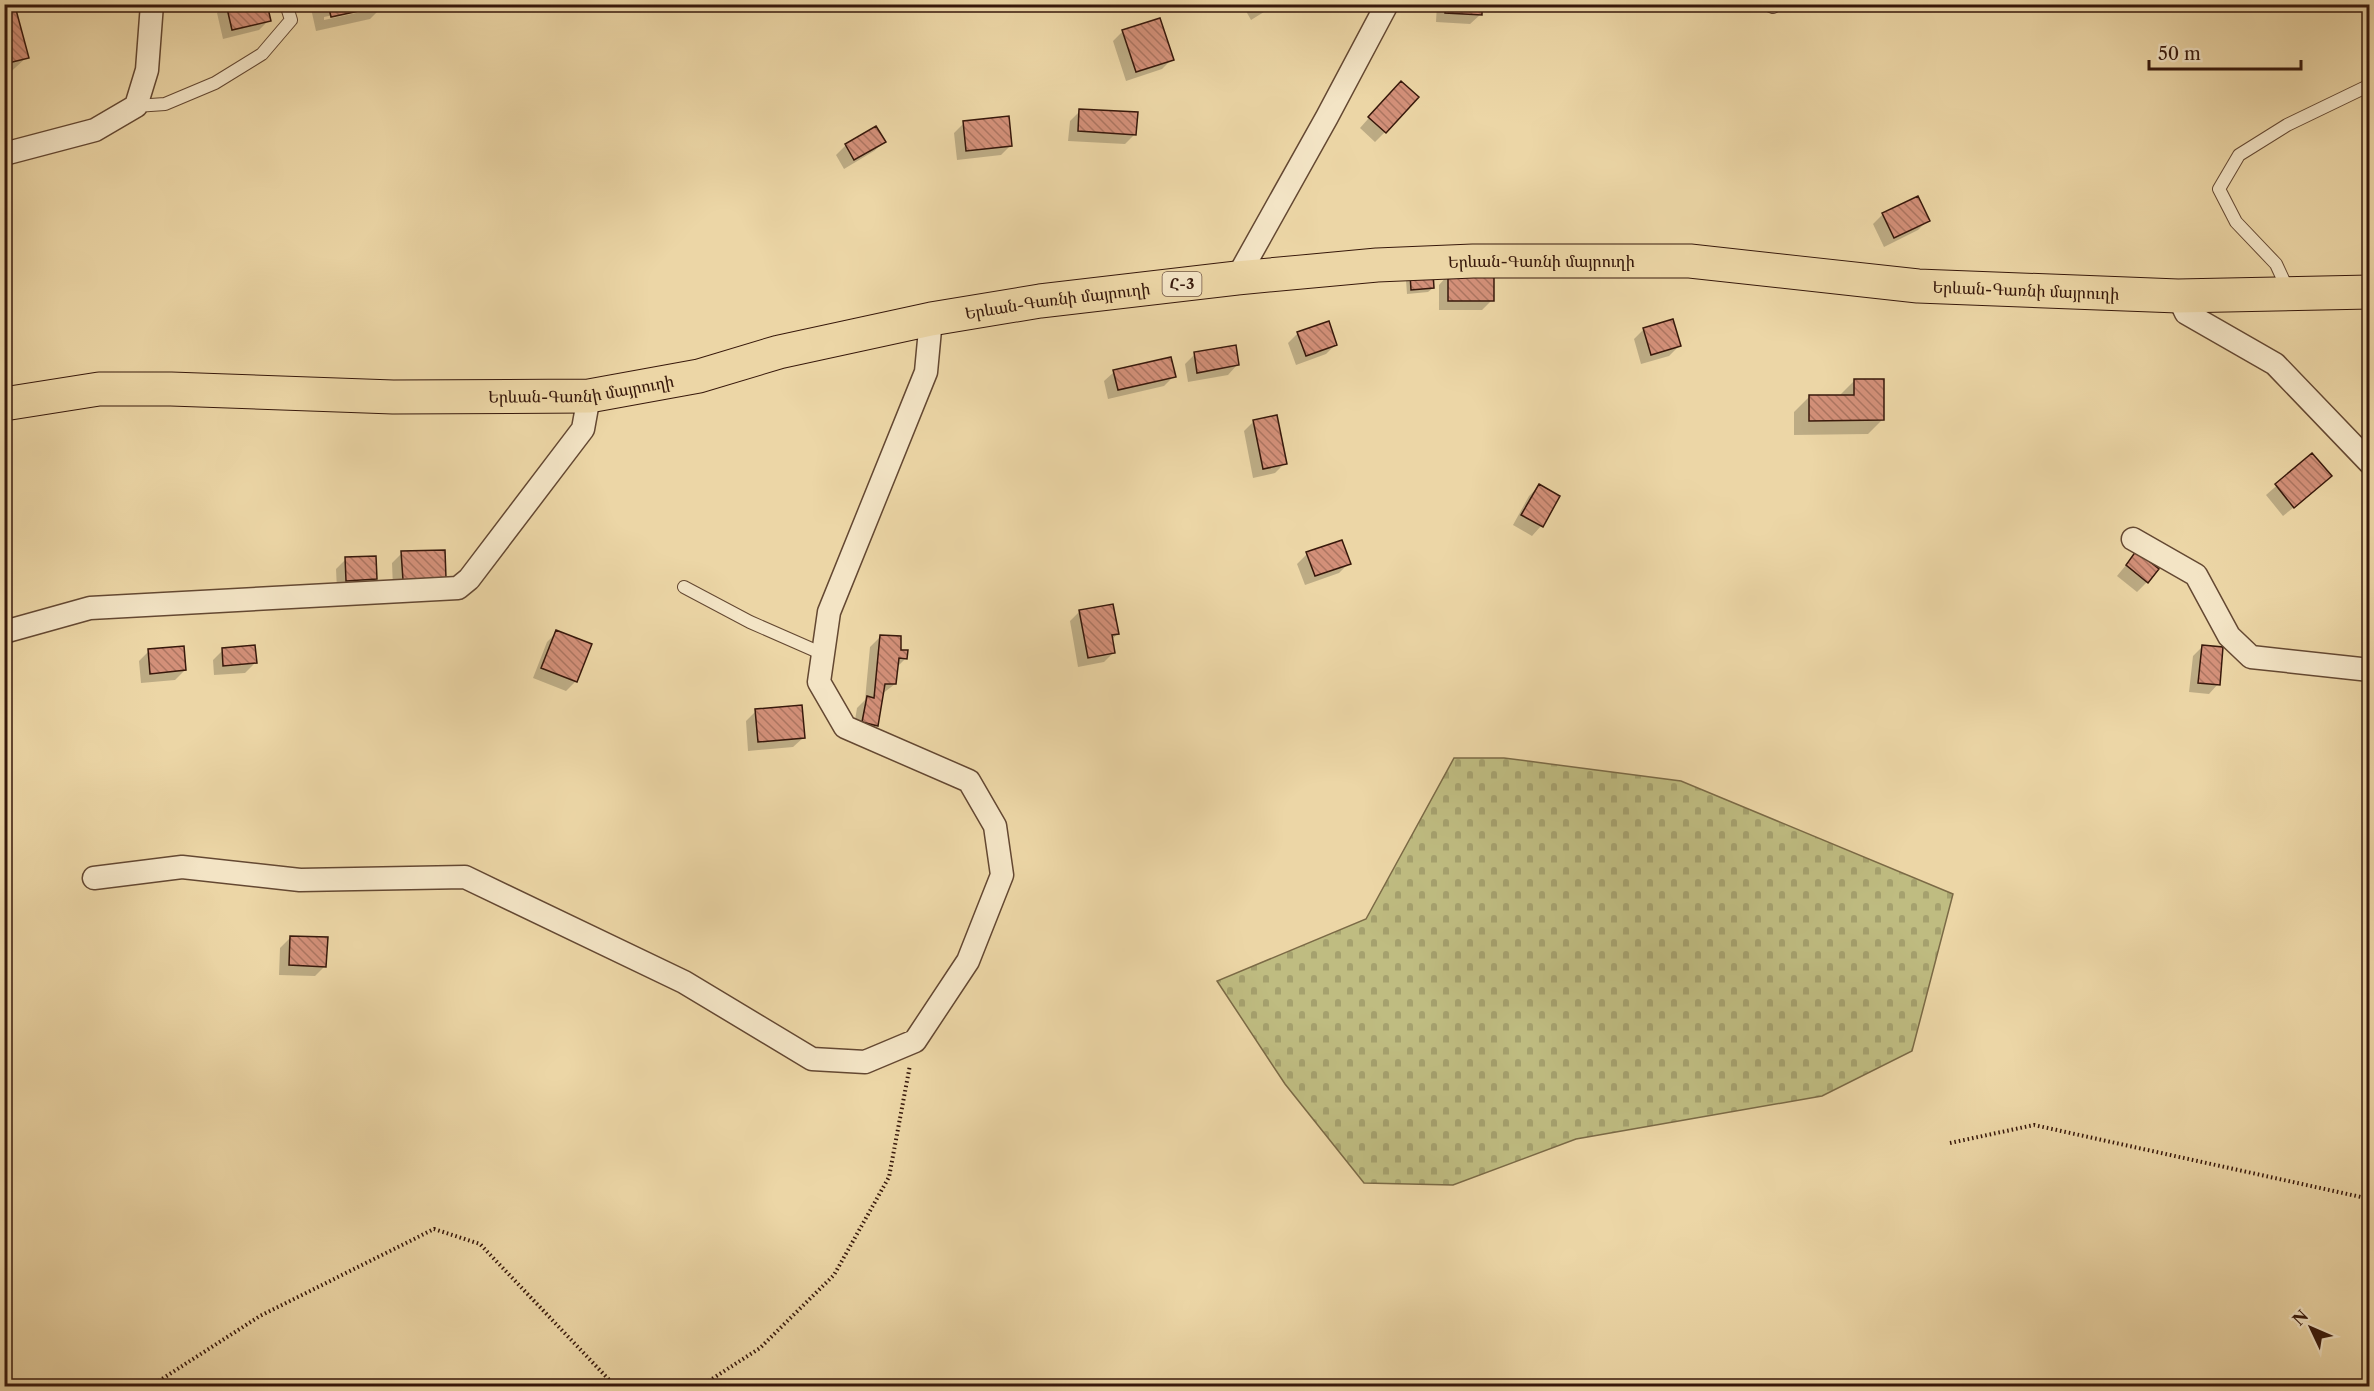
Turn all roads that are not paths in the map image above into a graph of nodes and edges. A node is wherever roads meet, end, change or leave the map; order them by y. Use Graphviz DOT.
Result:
graph roads {
  1 [pos="152,4"];
  2 [pos="286,4"];
  3 [pos="1387,4"];
  4 [pos="1766,4"];
  5 [pos="1778,4"];
  6 [pos="2370,85"];
  7 [pos="136,106"];
  8 [pos="4,154"];
  9 [pos="1237,278"];
  10 [pos="2370,292"];
  11 [pos="2291,294"];
  12 [pos="2178,297"];
  13 [pos="931,319"];
  14 [pos="589,396"];
  15 [pos="4,404"];
  16 [pos="2370,463"];
  17 [pos="2133,539"];
  18 [pos="684,587"];
  19 [pos="4,632"];
  20 [pos="823,654"];
  21 [pos="2370,670"];
  22 [pos="94,878"];
  1 -- 7 [label="street"];
  2 -- 7 [label="lane"];
  3 -- 9 [label="street"];
  4 -- 5 [label="lane"];
  6 -- 11 [label="lane"];
  7 -- 8 [label="street"];
  9 -- 12 [label="main road, Երևան-Գառնի մայրուղի / Հ-3"];
  9 -- 13 [label="main road, Երևան-Գառնի մայրուղի / Հ-3"];
  10 -- 11 [label="main road, Երևան-Գառնի մայրուղի / Հ-3"];
  11 -- 12 [label="main road, Երևան-Գառնի մայրուղի / Հ-3"];
  12 -- 16 [label="street"];
  13 -- 14 [label="main road, Երևան-Գառնի մայրուղի / Հ-3"];
  13 -- 20 [label="street"];
  14 -- 15 [label="main road, Երևան-Գառնի մայրուղի / Հ-3"];
  14 -- 19 [label="street"];
  17 -- 21 [label="street"];
  18 -- 20 [label="lane"];
  20 -- 22 [label="street"];
}
